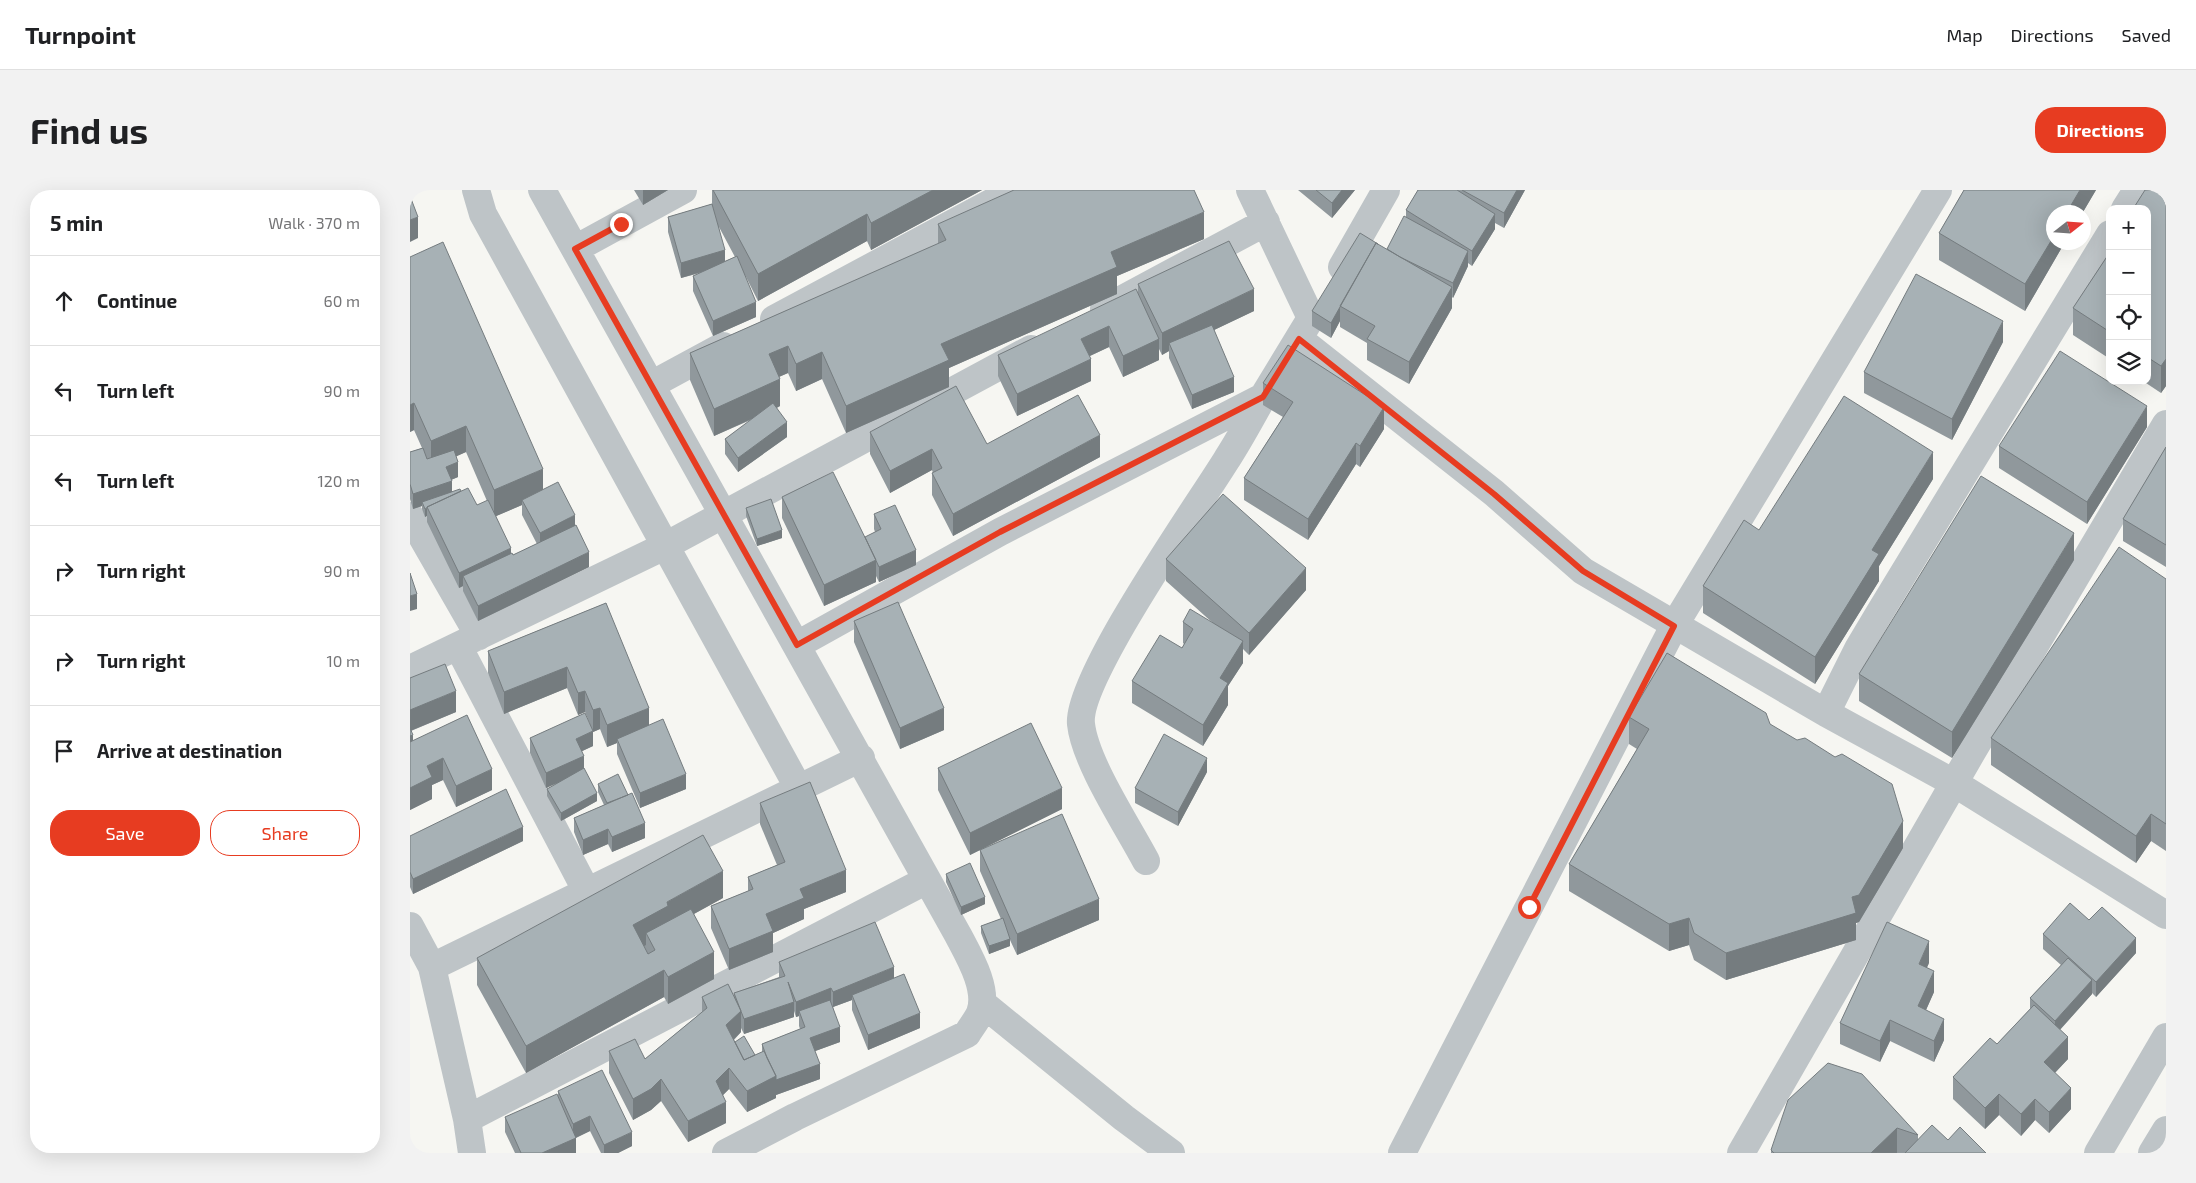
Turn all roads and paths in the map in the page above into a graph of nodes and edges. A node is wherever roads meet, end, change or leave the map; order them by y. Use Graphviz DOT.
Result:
graph roads {
  1 [pos="476,190"];
  2 [pos="542,190"];
  3 [pos="683,190"];
  4 [pos="1015,190"];
  5 [pos="1250,190"];
  6 [pos="1386,190"];
  7 [pos="1938,190"];
  8 [pos="2136,190"];
  9 [pos="2127,205"];
  10 [pos="1266,222"];
  11 [pos="2106,241"];
  12 [pos="575,249"];
  13 [pos="1082,321"];
  14 [pos="1305,329"];
  15 [pos="1056,335"];
  16 [pos="651,385"];
  17 [pos="1263,397"];
  18 [pos="2166,424"];
  19 [pos="724,514"];
  20 [pos="410,516"];
  21 [pos="665,546"];
  22 [pos="1674,626"];
  23 [pos="468,641"];
  24 [pos="797,645"];
  25 [pos="410,669"];
  26 [pos="1826,713"];
  27 [pos="861,758"];
  28 [pos="1954,783"];
  29 [pos="799,789"];
  30 [pos="1146,860"];
  31 [pos="927,880"];
  32 [pos="587,892"];
  33 [pos="2166,915"];
  34 [pos="410,926"];
  35 [pos="432,967"];
  36 [pos="982,1004"];
  37 [pos="2166,1037"];
  38 [pos="467,1119"];
  39 [pos="2166,1130"];
  40 [pos="472,1153"];
  41 [pos="726,1153"];
  42 [pos="1172,1153"];
  43 [pos="1402,1153"];
  44 [pos="1741,1153"];
  45 [pos="2098,1153"];
  46 [pos="2152,1153"];
  1 -- 21 [label="street"];
  2 -- 12 [label="street"];
  3 -- 12 [label="street"];
  4 -- 16 [label="street"];
  5 -- 10 [label="street"];
  6 -- 14 [label="street"];
  7 -- 22 [label="street"];
  8 -- 9 [label="street"];
  10 -- 13 [label="street"];
  10 -- 14 [label="street"];
  11 -- 26 [label="street"];
  12 -- 16 [label="street"];
  14 -- 17 [label="street"];
  14 -- 22 [label="street"];
  15 -- 19 [label="street"];
  16 -- 19 [label="street"];
  17 -- 24 [label="street"];
  17 -- 30 [label="street"];
  18 -- 28 [label="street"];
  19 -- 21 [label="street"];
  19 -- 24 [label="street"];
  20 -- 23 [label="street"];
  21 -- 23 [label="street"];
  21 -- 29 [label="street"];
  22 -- 26 [label="street"];
  22 -- 43 [label="street"];
  23 -- 25 [label="street"];
  23 -- 32 [label="street"];
  24 -- 27 [label="street"];
  26 -- 28 [label="street"];
  27 -- 29 [label="street"];
  27 -- 31 [label="street"];
  28 -- 33 [label="street"];
  28 -- 44 [label="street"];
  29 -- 32 [label="street"];
  31 -- 36 [label="street"];
  31 -- 38 [label="street"];
  32 -- 35 [label="street"];
  34 -- 35 [label="street"];
  35 -- 38 [label="street"];
  36 -- 41 [label="street"];
  36 -- 42 [label="street"];
  37 -- 45 [label="street"];
  38 -- 40 [label="street"];
  39 -- 46 [label="street"];
}
